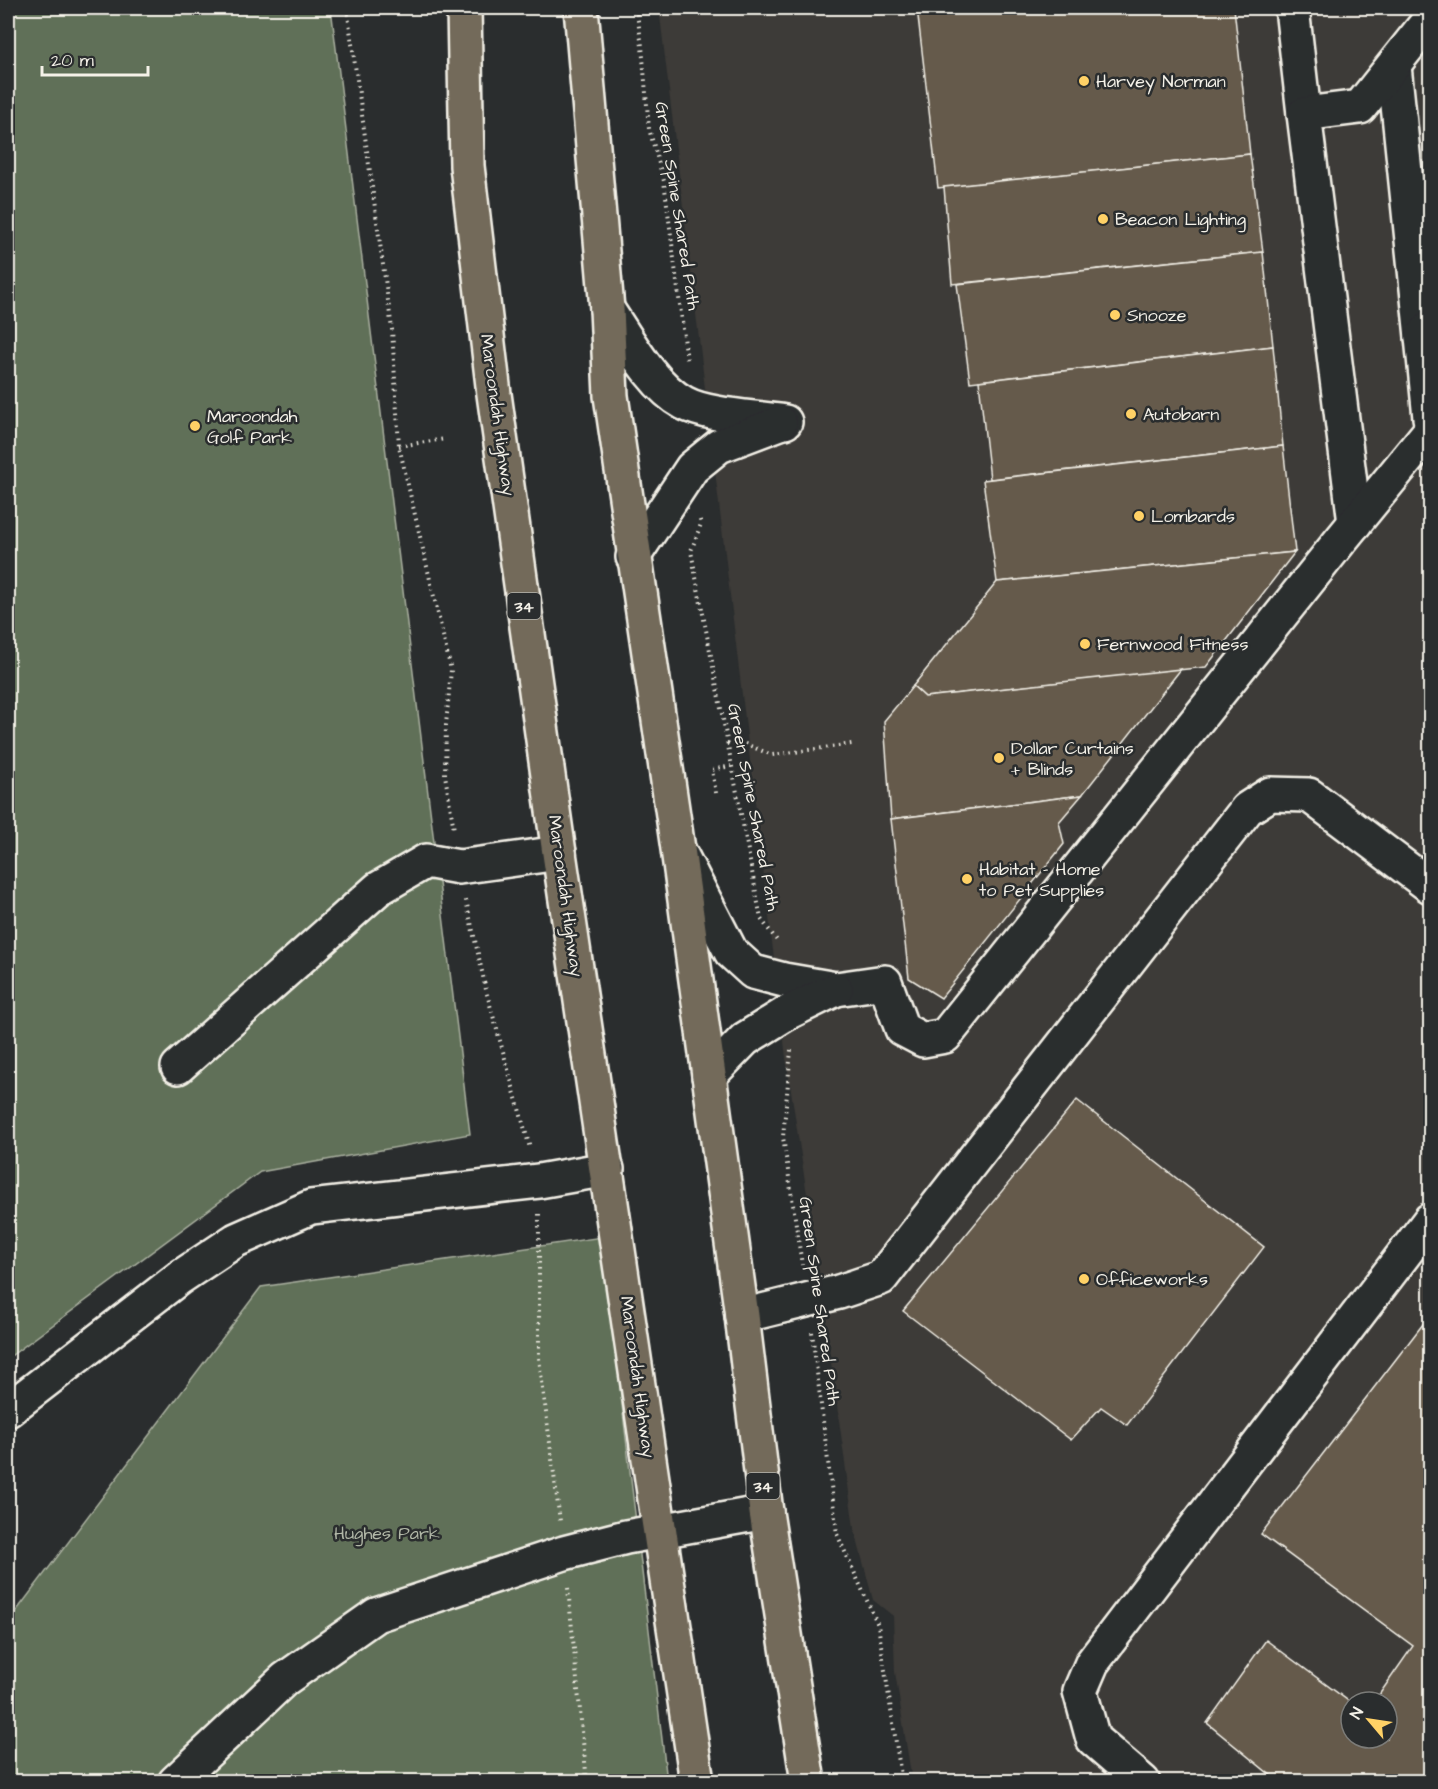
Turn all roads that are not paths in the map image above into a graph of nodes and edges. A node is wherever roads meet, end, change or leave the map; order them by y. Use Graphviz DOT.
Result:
graph roads {
  1 [pos="464,8"];
  2 [pos="581,8"];
  3 [pos="1292,8"];
  4 [pos="1431,19"];
  5 [pos="1394,66"];
  6 [pos="1304,114"];
  7 [pos="607,309"];
  8 [pos="1426,332"];
  9 [pos="1431,418"];
  10 [pos="1431,431"];
  11 [pos="1354,523"];
  12 [pos="633,557"];
  13 [pos="678,849"];
  14 [pos="560,853"];
  15 [pos="1431,886"];
  16 [pos="836,989"];
  17 [pos="178,1067"];
  18 [pos="709,1076"];
  19 [pos="607,1169"];
  20 [pos="1431,1220"];
  21 [pos="742,1316"];
  22 [pos="8,1410"];
  23 [pos="766,1512"];
  24 [pos="661,1532"];
  25 [pos="175,1782"];
  26 [pos="697,1782"];
  27 [pos="808,1782"];
  28 [pos="1143,1782"];
  1 -- 14 [label="highway, Maroondah Highway / 34"];
  2 -- 7 [label="highway, 34"];
  3 -- 6 [label="lane"];
  4 -- 5 [label="lane"];
  5 -- 6 [label="lane"];
  5 -- 8 [label="lane"];
  6 -- 11 [label="lane"];
  7 -- 12 [label="highway, 34"];
  7 -- 12 [label="lane"];
  8 -- 9 [label="lane"];
  10 -- 11 [label="lane"];
  11 -- 16 [label="lane"];
  12 -- 13 [label="highway, 34"];
  13 -- 16 [label="lane"];
  13 -- 18 [label="highway, 34"];
  14 -- 17 [label="lane"];
  14 -- 19 [label="highway, Maroondah Highway / 34"];
  15 -- 21 [label="lane"];
  16 -- 18 [label="lane"];
  18 -- 21 [label="highway, 34"];
  19 -- 22 [label="lane"];
  19 -- 24 [label="highway, Maroondah Highway / 34"];
  20 -- 28 [label="lane"];
  21 -- 23 [label="highway, 34"];
  23 -- 24 [label="lane"];
  23 -- 27 [label="highway, 34"];
  24 -- 25 [label="lane"];
  24 -- 26 [label="highway, Maroondah Highway / 34"];
}
